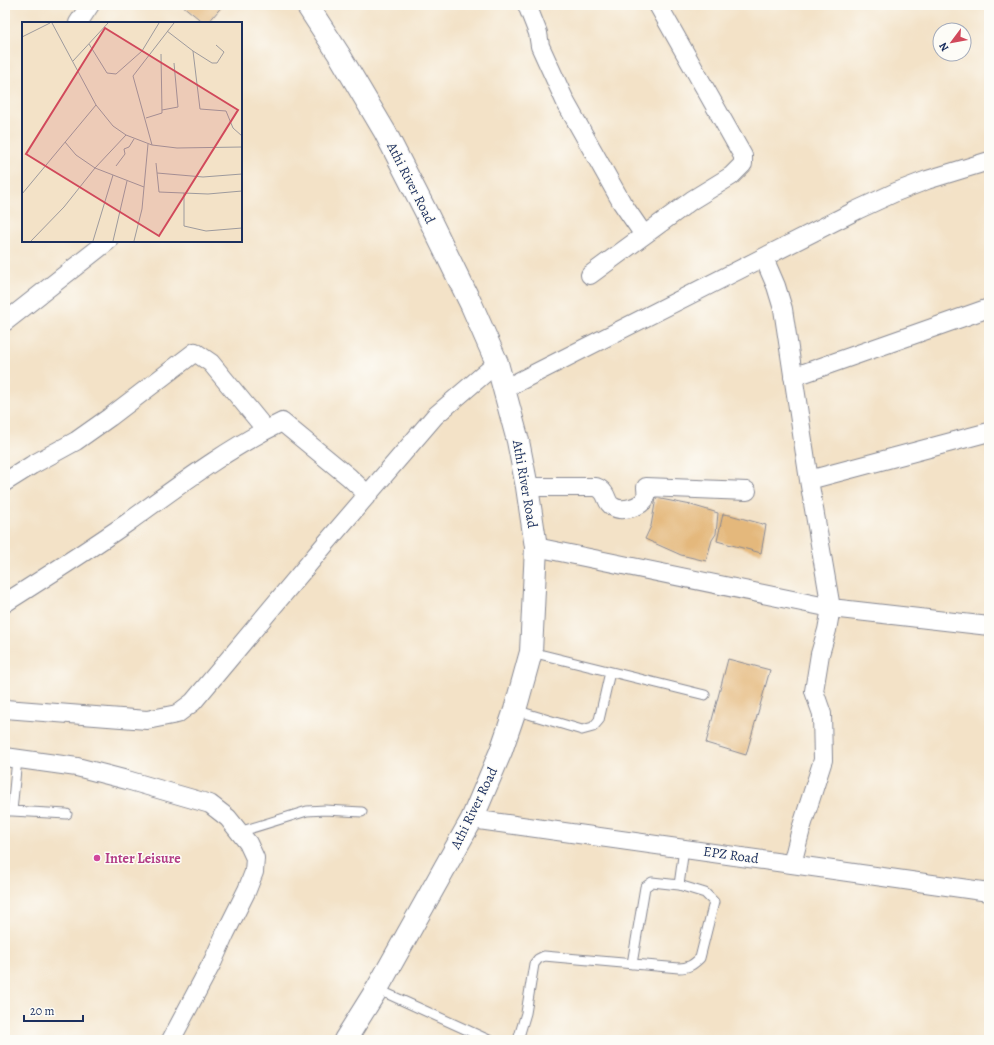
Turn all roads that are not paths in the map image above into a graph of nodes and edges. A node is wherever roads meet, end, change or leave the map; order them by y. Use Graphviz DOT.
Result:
graph roads {
  1 [pos="90,5"];
  2 [pos="307,5"];
  3 [pos="526,5"];
  4 [pos="664,7"];
  5 [pos="79,22"];
  6 [pos="989,161"];
  7 [pos="644,235"];
  8 [pos="107,242"];
  9 [pos="764,258"];
  10 [pos="590,274"];
  11 [pos="989,308"];
  12 [pos="5,322"];
  13 [pos="497,363"];
  14 [pos="793,377"];
  15 [pos="504,389"];
  16 [pos="266,430"];
  17 [pos="989,432"];
  18 [pos="809,480"];
  19 [pos="5,482"];
  20 [pos="527,487"];
  21 [pos="747,491"];
  22 [pos="368,495"];
  23 [pos="536,547"];
  24 [pos="5,603"];
  25 [pos="831,608"];
  26 [pos="989,626"];
  27 [pos="531,652"];
  28 [pos="610,672"];
  29 [pos="705,694"];
  30 [pos="5,708"];
  31 [pos="515,710"];
  32 [pos="11,758"];
  33 [pos="8,811"];
  34 [pos="362,812"];
  35 [pos="67,814"];
  36 [pos="472,819"];
  37 [pos="239,832"];
  38 [pos="684,849"];
  39 [pos="792,864"];
  40 [pos="679,885"];
  41 [pos="989,892"];
  42 [pos="632,964"];
  43 [pos="377,989"];
  44 [pos="171,1040"];
  45 [pos="345,1040"];
  46 [pos="489,1040"];
  47 [pos="518,1040"];
  1 -- 5 [label="street"];
  2 -- 13 [label="main road, Athi River Road"];
  3 -- 7 [label="street"];
  4 -- 7 [label="street"];
  6 -- 9 [label="street"];
  7 -- 10 [label="street"];
  8 -- 12 [label="street"];
  9 -- 14 [label="street"];
  9 -- 15 [label="street"];
  11 -- 14 [label="street"];
  13 -- 15 [label="main road, Athi River Road"];
  13 -- 22 [label="street"];
  14 -- 18 [label="street"];
  15 -- 20 [label="main road, Athi River Road"];
  16 -- 19 [label="street"];
  16 -- 22 [label="street"];
  16 -- 24 [label="street"];
  17 -- 18 [label="street"];
  18 -- 25 [label="street"];
  20 -- 21 [label="street"];
  20 -- 23 [label="main road, Athi River Road"];
  22 -- 30 [label="street"];
  23 -- 25 [label="street"];
  23 -- 27 [label="main road, Athi River Road"];
  25 -- 26 [label="street"];
  25 -- 39 [label="street"];
  27 -- 28 [label="lane"];
  27 -- 31 [label="main road, Athi River Road"];
  28 -- 29 [label="lane"];
  28 -- 31 [label="lane"];
  31 -- 36 [label="main road, Athi River Road"];
  32 -- 33 [label="lane"];
  32 -- 37 [label="street"];
  33 -- 35 [label="lane"];
  34 -- 37 [label="lane"];
  36 -- 38 [label="street, EPZ Road"];
  36 -- 43 [label="main road, Athi River Road"];
  37 -- 44 [label="street"];
  38 -- 39 [label="street, EPZ Road"];
  38 -- 40 [label="lane"];
  39 -- 41 [label="street, EPZ Road"];
  40 -- 42 [label="lane"];
  40 -- 42 [label="lane"];
  42 -- 47 [label="lane"];
  43 -- 45 [label="main road, Athi River Road"];
  43 -- 46 [label="lane"];
}
